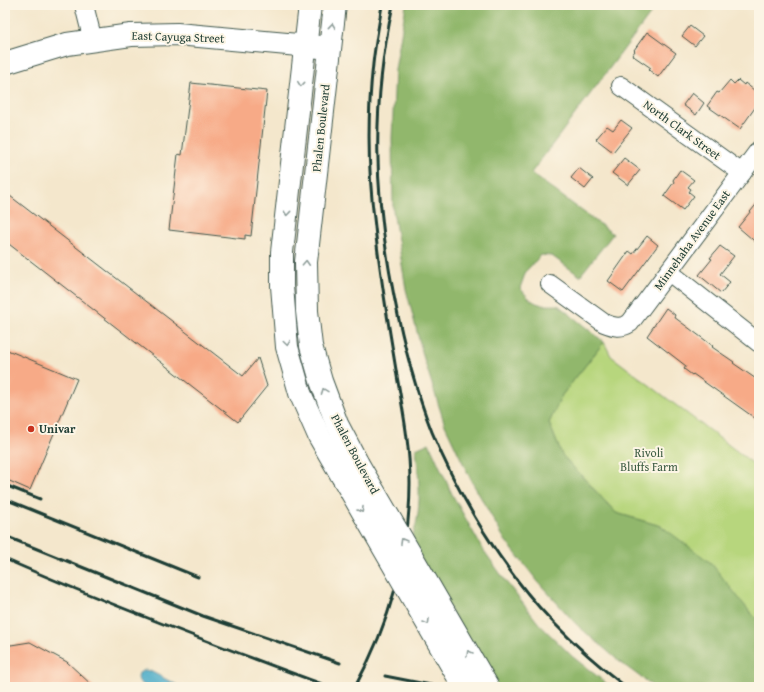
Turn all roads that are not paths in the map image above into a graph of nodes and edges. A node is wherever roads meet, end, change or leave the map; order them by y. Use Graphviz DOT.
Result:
graph roads {
  1 [pos="84,5"];
  2 [pos="310,5"];
  3 [pos="335,5"];
  4 [pos="93,40"];
  5 [pos="305,45"];
  6 [pos="330,48"];
  7 [pos="5,63"];
  8 [pos="621,86"];
  9 [pos="759,150"];
  10 [pos="742,173"];
  11 [pos="669,272"];
  12 [pos="550,284"];
  13 [pos="759,342"];
  14 [pos="350,470"];
  15 [pos="464,687"];
  16 [pos="488,687"];
  1 -- 4 [label="street"];
  2 -- 5 [label="main road, Phalen Boulevard"];
  6 -- 3 [label="main road, Phalen Boulevard, one-way"];
  4 -- 5 [label="main road, East Cayuga Street"];
  4 -- 7 [label="main road, East Cayuga Street"];
  5 -- 6 [label="main road, East Cayuga Street"];
  5 -- 14 [label="main road, Phalen Boulevard, one-way"];
  14 -- 6 [label="main road, Phalen Boulevard, one-way"];
  8 -- 10 [label="street, North Clark Street"];
  9 -- 10 [label="street, Minnehaha Avenue East"];
  10 -- 11 [label="street, Minnehaha Avenue East"];
  11 -- 12 [label="street, Minnehaha Avenue East"];
  11 -- 13 [label="street"];
  14 -- 15 [label="main road, Phalen Boulevard, one-way, bridge"];
  16 -- 14 [label="main road, Phalen Boulevard, one-way, bridge"];
}
